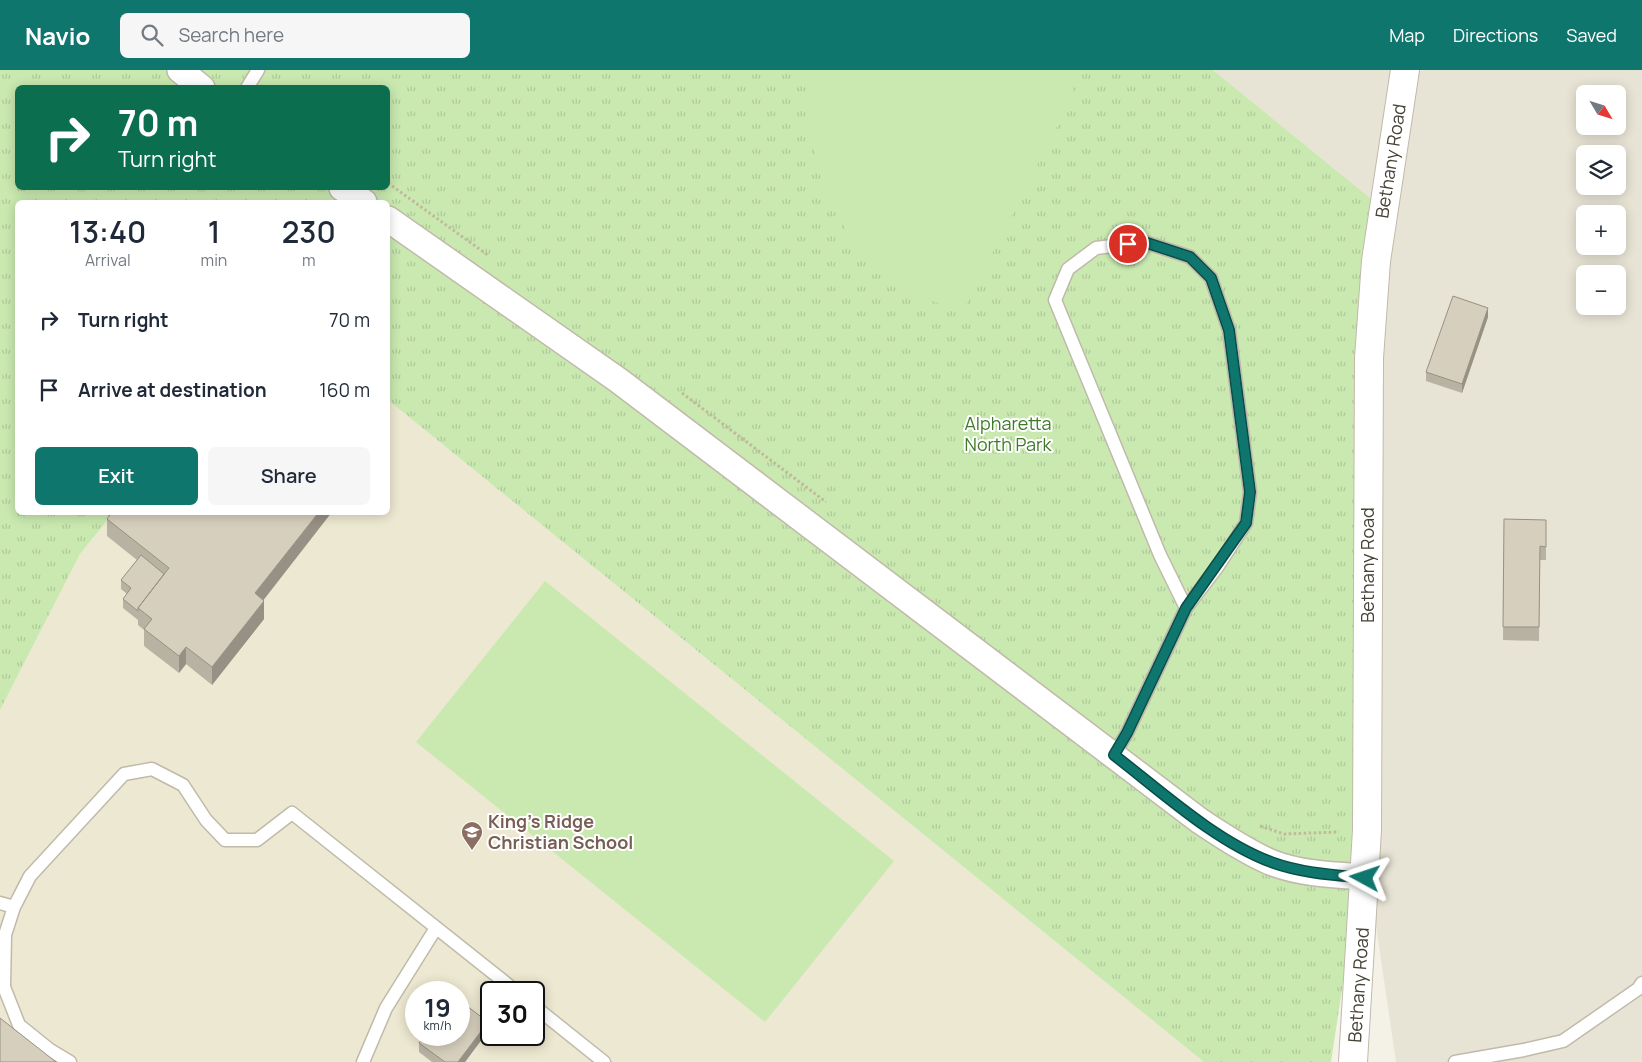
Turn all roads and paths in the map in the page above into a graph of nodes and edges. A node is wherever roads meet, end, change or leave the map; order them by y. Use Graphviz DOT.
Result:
graph roads {
  1 [pos="180,70"];
  2 [pos="258,70"];
  3 [pos="1405,70"];
  4 [pos="198,85"];
  5 [pos="249,85"];
  6 [pos="390,184"];
  7 [pos="345,190"];
  8 [pos="361,200"];
  9 [pos="390,220"];
  10 [pos="491,257"];
  11 [pos="681,392"];
  12 [pos="828,504"];
  13 [pos="1186,608"];
  14 [pos="1114,755"];
  15 [pos="1259,826"];
  16 [pos="1367,830"];
  17 [pos="1365,878"];
  18 [pos="0,903"];
  19 [pos="14,907"];
  20 [pos="436,928"];
  21 [pos="503,981"];
  22 [pos="1642,983"];
  23 [pos="545,1015"];
  24 [pos="70,1062"];
  25 [pos="362,1062"];
  26 [pos="604,1062"];
  27 [pos="1353,1062"];
  28 [pos="1455,1062"];
  1 -- 4 [label="street"];
  2 -- 5 [label="lane"];
  3 -- 16 [label="street, Bethany Road"];
  6 -- 10 [label="path"];
  7 -- 8 [label="street"];
  9 -- 14 [label="street"];
  11 -- 12 [label="path"];
  13 -- 13 [label="lane"];
  13 -- 14 [label="lane"];
  14 -- 17 [label="street"];
  15 -- 16 [label="path"];
  16 -- 17 [label="street, Bethany Road"];
  17 -- 27 [label="street, Bethany Road"];
  18 -- 19 [label="lane"];
  19 -- 20 [label="lane"];
  19 -- 24 [label="lane"];
  20 -- 21 [label="lane"];
  20 -- 25 [label="lane"];
  22 -- 28 [label="lane"];
  23 -- 26 [label="lane"];
}
